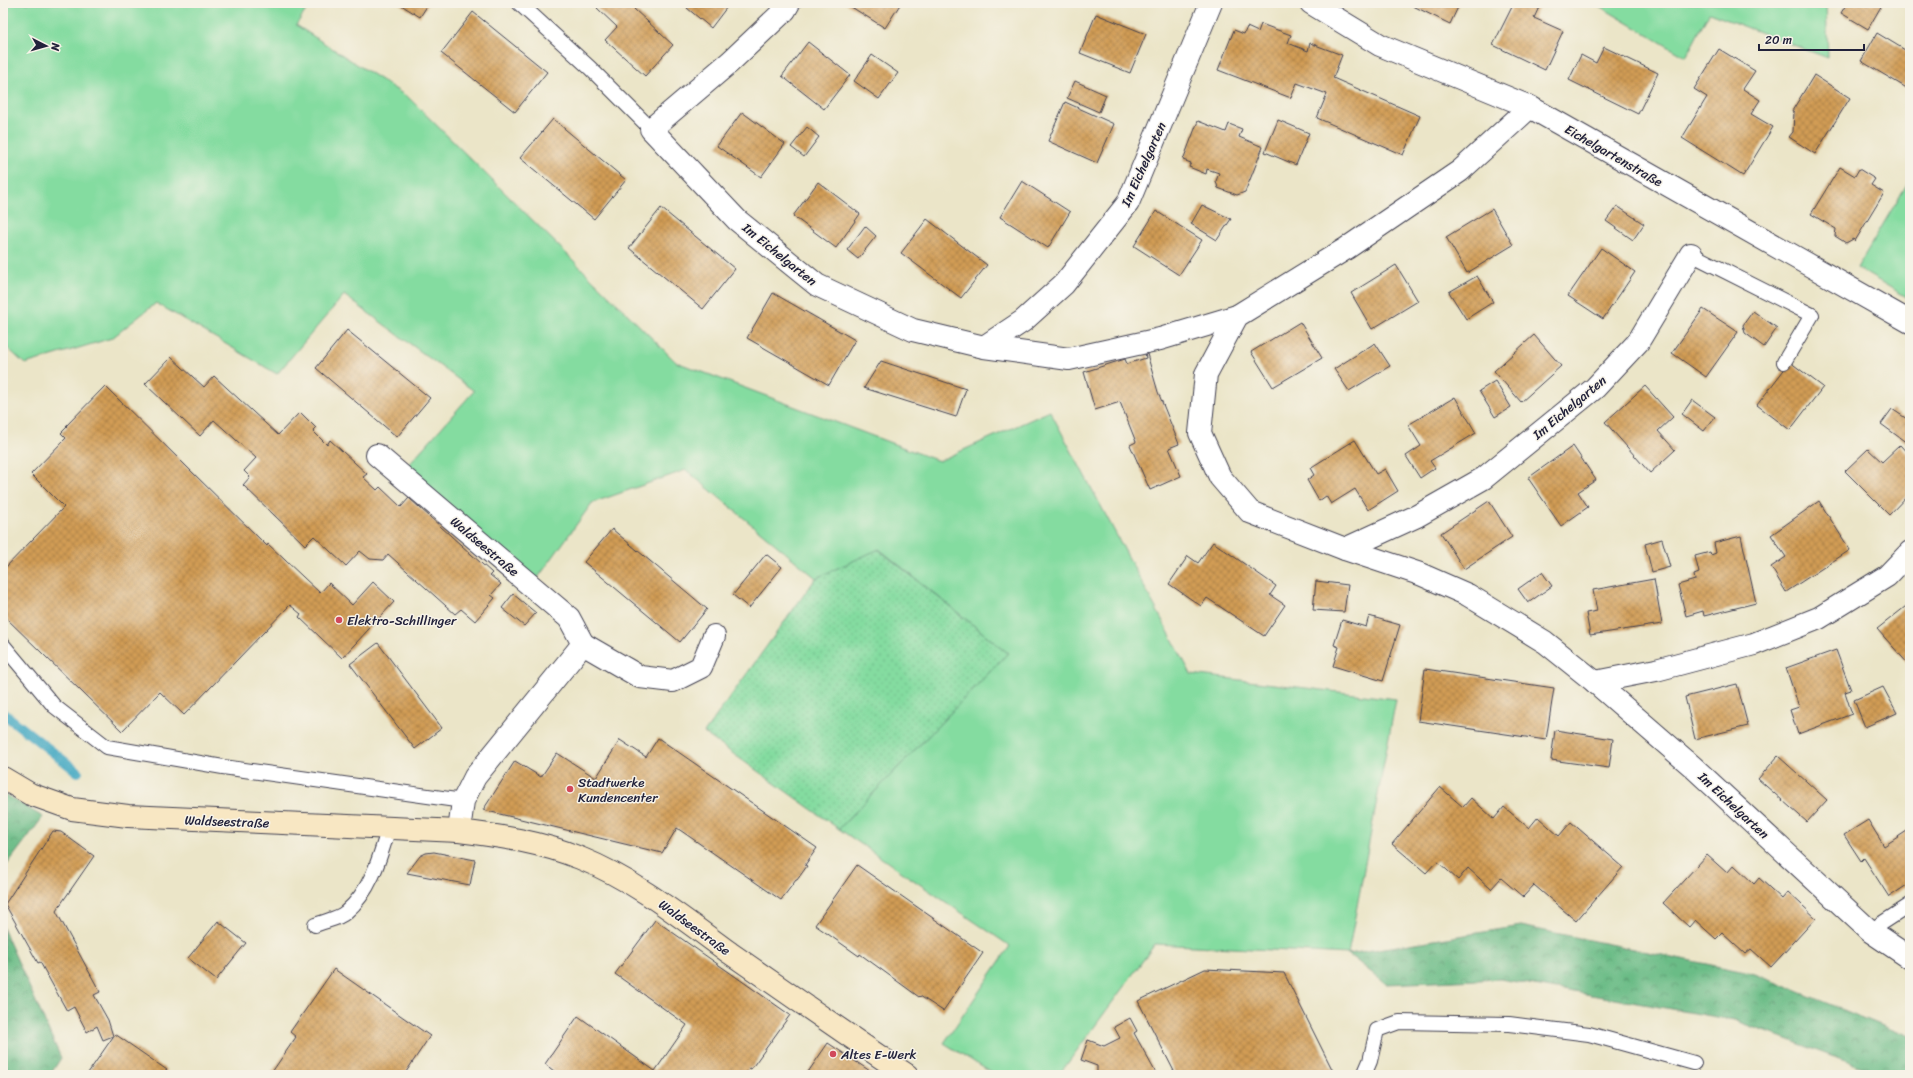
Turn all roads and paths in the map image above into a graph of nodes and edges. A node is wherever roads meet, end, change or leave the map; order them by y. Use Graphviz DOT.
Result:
graph roads {
  1 [pos="519,3"];
  2 [pos="789,3"];
  3 [pos="1211,3"];
  4 [pos="1311,3"];
  5 [pos="1530,107"];
  6 [pos="651,129"];
  7 [pos="1691,254"];
  8 [pos="1237,316"];
  9 [pos="1910,322"];
  10 [pos="984,347"];
  11 [pos="1784,362"];
  12 [pos="377,455"];
  13 [pos="1346,549"];
  14 [pos="1910,552"];
  15 [pos="714,636"];
  16 [pos="583,644"];
  17 [pos="3,645"];
  18 [pos="1595,682"];
  19 [pos="3,778"];
  20 [pos="463,801"];
  21 [pos="389,827"];
  22 [pos="459,831"];
  23 [pos="1910,905"];
  24 [pos="314,925"];
  25 [pos="1870,930"];
  26 [pos="1910,958"];
  27 [pos="1694,1063"];
  28 [pos="907,1075"];
  29 [pos="1364,1075"];
  1 -- 6 [label="lane, Im Eichelgarten"];
  2 -- 6 [label="street"];
  3 -- 10 [label="street, Im Eichelgarten"];
  4 -- 5 [label="street, Eichelgartenstraße"];
  5 -- 8 [label="street, Im Eichelgarten"];
  5 -- 9 [label="street, Eichelgartenstraße"];
  6 -- 10 [label="street, Im Eichelgarten"];
  7 -- 11 [label="lane, Im Eichelgarten"];
  7 -- 13 [label="street, Im Eichelgarten"];
  8 -- 10 [label="street, Im Eichelgarten"];
  8 -- 13 [label="street, Im Eichelgarten"];
  12 -- 16 [label="street, Waldseestraße"];
  13 -- 18 [label="street, Im Eichelgarten"];
  14 -- 18 [label="street"];
  15 -- 16 [label="street"];
  16 -- 20 [label="street"];
  17 -- 20 [label="lane"];
  18 -- 25 [label="street, Im Eichelgarten"];
  19 -- 21 [label="street, Waldseestraße"];
  20 -- 22 [label="street"];
  21 -- 22 [label="street, Waldseestraße"];
  21 -- 24 [label="lane"];
  22 -- 28 [label="street, Waldseestraße"];
  23 -- 25 [label="lane"];
  25 -- 26 [label="street, Im Eichelgarten"];
  27 -- 29 [label="lane"];
}
